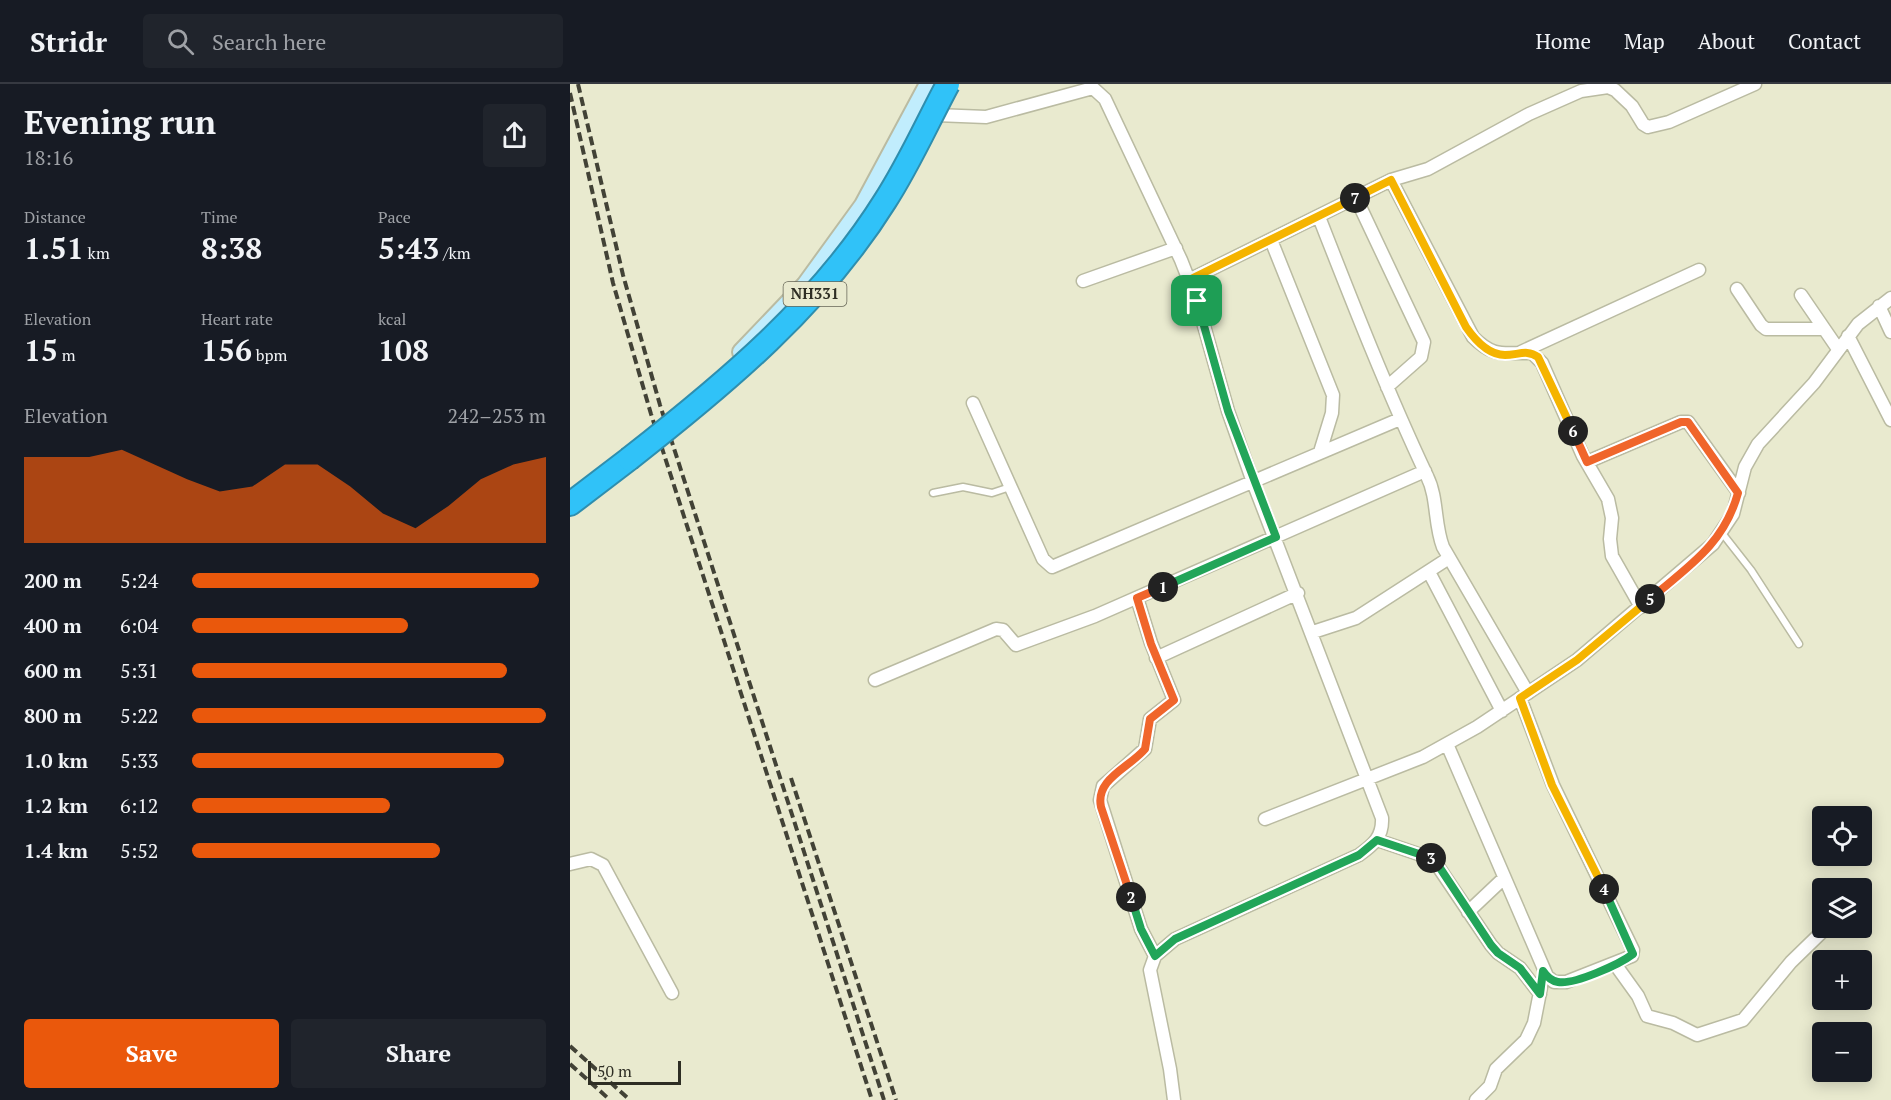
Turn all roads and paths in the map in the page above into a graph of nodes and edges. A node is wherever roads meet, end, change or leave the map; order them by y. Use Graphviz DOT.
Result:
graph roads {
  1 [pos="928,84"];
  2 [pos="948,84"];
  3 [pos="953,84"];
  4 [pos="1755,84"];
  5 [pos="1097,86"];
  6 [pos="936,115"];
  7 [pos="1391,180"];
  8 [pos="1356,198"];
  9 [pos="1318,217"];
  10 [pos="1271,240"];
  11 [pos="1176,248"];
  12 [pos="1699,270"];
  13 [pos="1189,280"];
  14 [pos="1083,281"];
  15 [pos="1737,289"];
  16 [pos="1801,295"];
  17 [pos="1891,298"];
  18 [pos="1879,306"];
  19 [pos="1824,329"];
  20 [pos="1891,332"];
  21 [pos="1848,336"];
  22 [pos="1838,349"];
  23 [pos="1520,352"];
  24 [pos="1387,387"];
  25 [pos="973,403"];
  26 [pos="669,417"];
  27 [pos="1400,419"];
  28 [pos="1891,420"];
  29 [pos="647,434"];
  30 [pos="1320,452"];
  31 [pos="1587,462"];
  32 [pos="1425,471"];
  33 [pos="1253,482"];
  34 [pos="1010,487"];
  35 [pos="933,493"];
  36 [pos="1738,493"];
  37 [pos="570,495"];
  38 [pos="570,504"];
  39 [pos="570,516"];
  40 [pos="1722,533"];
  41 [pos="1276,537"];
  42 [pos="1449,558"];
  43 [pos="1429,572"];
  44 [pos="1298,593"];
  45 [pos="1137,598"];
  46 [pos="1641,607"];
  47 [pos="1313,632"];
  48 [pos="1799,644"];
  49 [pos="1156,658"];
  50 [pos="875,680"];
  51 [pos="1524,696"];
  52 [pos="1502,711"];
  53 [pos="1447,744"];
  54 [pos="1368,780"];
  55 [pos="1265,819"];
  56 [pos="1377,840"];
  57 [pos="570,864"];
  58 [pos="1504,878"];
  59 [pos="1468,912"];
  60 [pos="1816,938"];
  61 [pos="1155,956"];
  62 [pos="1616,964"];
  63 [pos="1543,971"];
  64 [pos="672,993"];
  65 [pos="1540,994"];
  66 [pos="1174,1100"];
  67 [pos="1476,1100"];
  1 -- 26 [label="street"];
  2 -- 38 [label="highway, NH331, bridge"];
  3 -- 6 [label="street"];
  4 -- 7 [label="street"];
  5 -- 6 [label="street"];
  5 -- 11 [label="street"];
  6 -- 26 [label="street"];
  7 -- 8 [label="street"];
  7 -- 23 [label="street"];
  8 -- 9 [label="street"];
  8 -- 24 [label="street"];
  9 -- 10 [label="street"];
  9 -- 24 [label="street"];
  10 -- 13 [label="street"];
  10 -- 30 [label="street"];
  11 -- 13 [label="street"];
  11 -- 14 [label="street"];
  12 -- 23 [label="street"];
  13 -- 33 [label="street"];
  15 -- 19 [label="street"];
  16 -- 19 [label="street"];
  17 -- 18 [label="street"];
  18 -- 20 [label="street"];
  18 -- 21 [label="street"];
  19 -- 22 [label="street"];
  21 -- 22 [label="street"];
  21 -- 28 [label="street"];
  22 -- 36 [label="street"];
  23 -- 31 [label="street"];
  24 -- 27 [label="street"];
  25 -- 34 [label="street"];
  26 -- 29 [label="street"];
  27 -- 30 [label="street"];
  27 -- 32 [label="street"];
  29 -- 37 [label="street"];
  29 -- 39 [label="street"];
  30 -- 33 [label="street"];
  31 -- 36 [label="street"];
  31 -- 46 [label="street"];
  32 -- 41 [label="street"];
  32 -- 42 [label="street"];
  33 -- 34 [label="street"];
  33 -- 41 [label="street"];
  34 -- 35 [label="lane"];
  36 -- 40 [label="street"];
  40 -- 46 [label="street"];
  40 -- 48 [label="lane"];
  41 -- 44 [label="street"];
  41 -- 45 [label="street"];
  42 -- 43 [label="street"];
  42 -- 51 [label="street"];
  43 -- 47 [label="street"];
  43 -- 52 [label="street"];
  44 -- 47 [label="street"];
  44 -- 49 [label="street"];
  45 -- 49 [label="street"];
  45 -- 50 [label="street"];
  46 -- 51 [label="street"];
  47 -- 54 [label="street"];
  49 -- 61 [label="street"];
  51 -- 52 [label="street"];
  51 -- 62 [label="street"];
  52 -- 53 [label="street"];
  53 -- 54 [label="street"];
  53 -- 58 [label="street"];
  54 -- 55 [label="street"];
  54 -- 56 [label="street"];
  56 -- 59 [label="street"];
  56 -- 61 [label="street"];
  57 -- 64 [label="street"];
  58 -- 59 [label="street"];
  58 -- 63 [label="street"];
  59 -- 65 [label="street"];
  60 -- 62 [label="street"];
  61 -- 66 [label="street"];
  62 -- 63 [label="street"];
  63 -- 65 [label="street"];
  65 -- 67 [label="street"];
}
